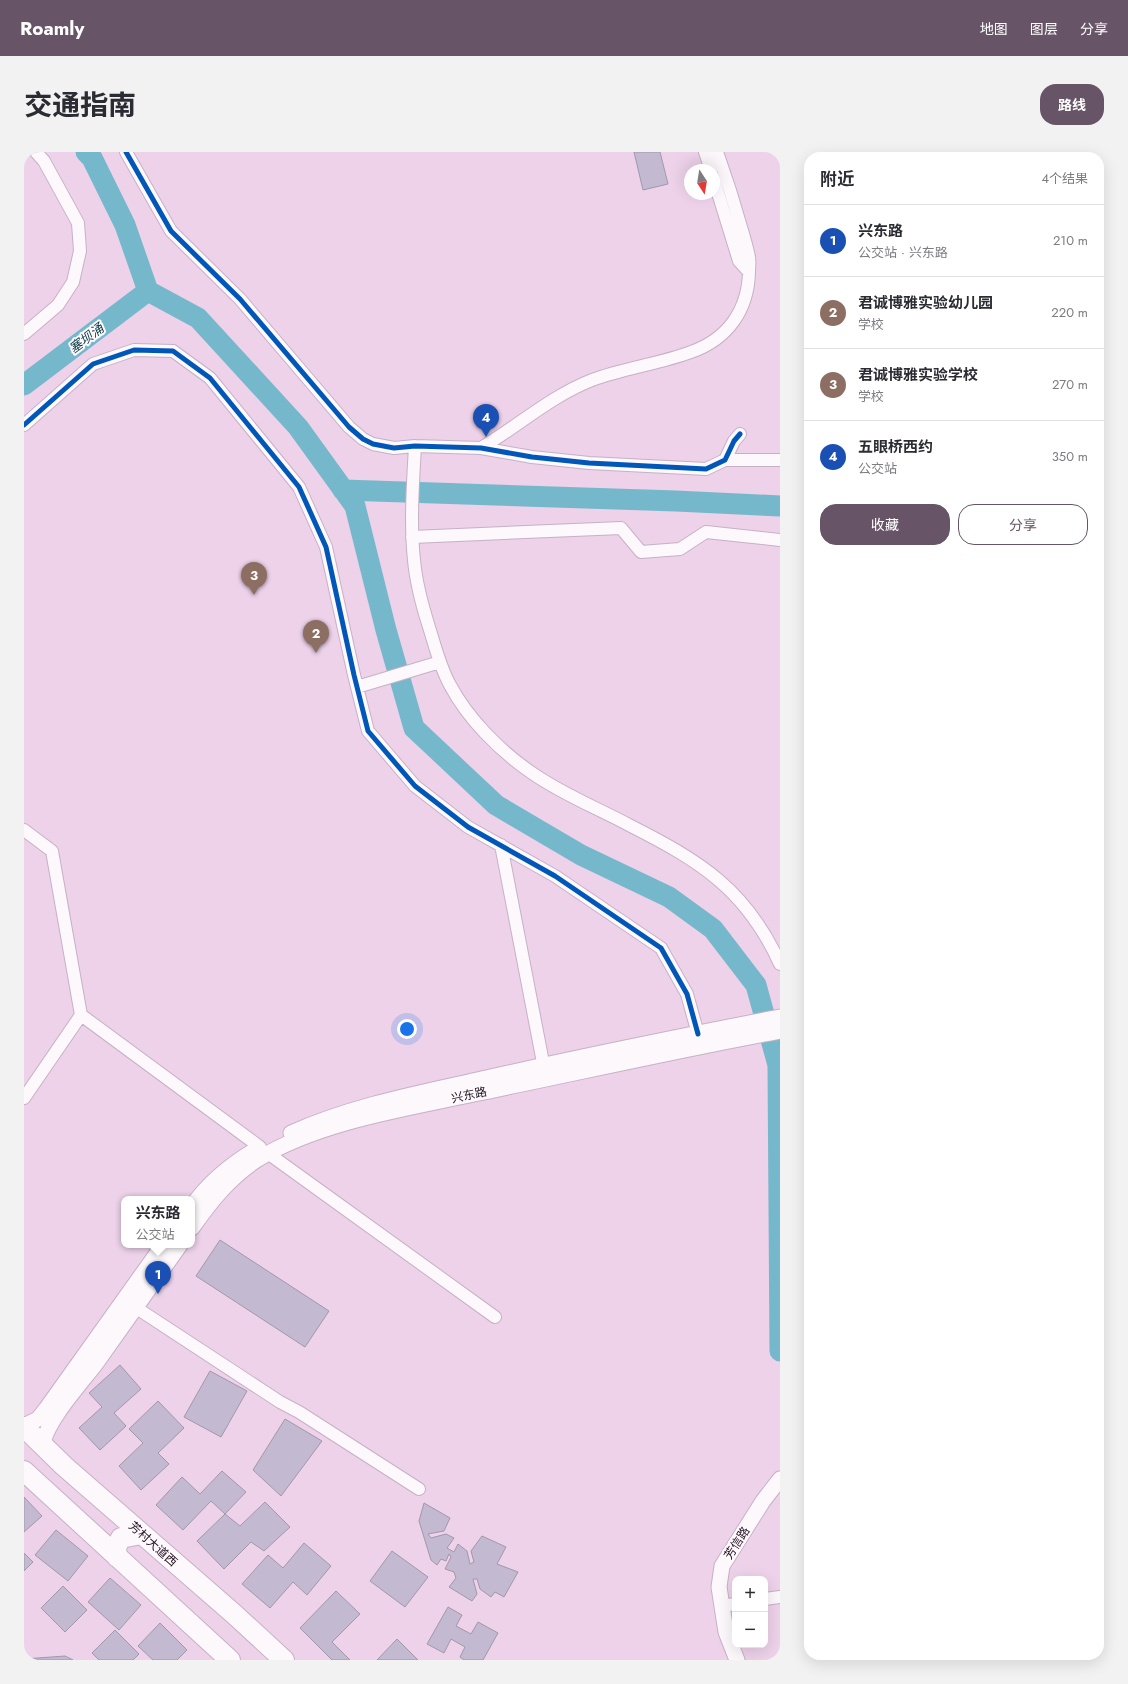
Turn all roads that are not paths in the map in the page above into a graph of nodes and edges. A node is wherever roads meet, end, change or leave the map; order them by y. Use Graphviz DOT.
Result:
graph roads {
  1 [pos="36,152"];
  2 [pos="126,152"];
  3 [pos="705,152"];
  4 [pos="717,152"];
  5 [pos="709,164"];
  6 [pos="720,199"];
  7 [pos="749,272"];
  8 [pos="24,334"];
  9 [pos="24,425"];
  10 [pos="740,434"];
  11 [pos="415,446"];
  12 [pos="480,448"];
  13 [pos="725,460"];
  14 [pos="780,460"];
  15 [pos="412,537"];
  16 [pos="780,540"];
  17 [pos="440,662"];
  18 [pos="357,687"];
  19 [pos="24,830"];
  20 [pos="501,845"];
  21 [pos="780,964"];
  22 [pos="81,1015"];
  23 [pos="780,1017"];
  24 [pos="743,1031"];
  25 [pos="780,1031"];
  26 [pos="698,1034"];
  27 [pos="545,1072"];
  28 [pos="24,1098"];
  29 [pos="264,1151"];
  30 [pos="195,1202"];
  31 [pos="195,1224"];
  32 [pos="161,1248"];
  33 [pos="178,1248"];
  34 [pos="135,1308"];
  35 [pos="495,1317"];
  36 [pos="24,1427"];
  37 [pos="43,1445"];
  38 [pos="24,1471"];
  39 [pos="780,1479"];
  40 [pos="419,1489"];
  41 [pos="141,1534"];
  42 [pos="117,1557"];
  43 [pos="780,1597"];
  44 [pos="768,1599"];
  45 [pos="728,1605"];
  46 [pos="230,1660"];
  47 [pos="284,1660"];
  48 [pos="737,1660"];
  1 -- 8 [label="street"];
  2 -- 11 [label="street"];
  3 -- 5 [label="street"];
  4 -- 7 [label="street"];
  6 -- 7 [label="street"];
  7 -- 12 [label="street"];
  9 -- 18 [label="street"];
  10 -- 13 [label="street"];
  11 -- 12 [label="street"];
  11 -- 15 [label="street"];
  12 -- 13 [label="street"];
  13 -- 14 [label="street"];
  15 -- 16 [label="street"];
  15 -- 17 [label="street"];
  17 -- 18 [label="street"];
  17 -- 21 [label="street"];
  18 -- 20 [label="street"];
  19 -- 22 [label="street"];
  20 -- 26 [label="street"];
  20 -- 27 [label="street"];
  22 -- 28 [label="street"];
  22 -- 29 [label="street"];
  23 -- 24 [label="street, 兴东路"];
  24 -- 25 [label="street, 兴东路"];
  24 -- 26 [label="street, 兴东路"];
  24 -- 27 [label="street, 兴东路"];
  26 -- 27 [label="street, 兴东路"];
  27 -- 29 [label="street, 兴东路"];
  29 -- 30 [label="street, 兴东路"];
  29 -- 31 [label="street, 兴东路"];
  29 -- 35 [label="street"];
  32 -- 36 [label="street"];
  33 -- 34 [label="street"];
  34 -- 37 [label="street"];
  34 -- 40 [label="street"];
  36 -- 37 [label="highway, 芳村大道西"];
  37 -- 41 [label="highway, 芳村大道西"];
  38 -- 42 [label="highway"];
  39 -- 45 [label="street, 芳信路"];
  41 -- 42 [label="highway"];
  41 -- 47 [label="highway, 芳村大道西"];
  42 -- 46 [label="highway"];
  43 -- 44 [label="street"];
  45 -- 48 [label="street, 芳信路"];
}
